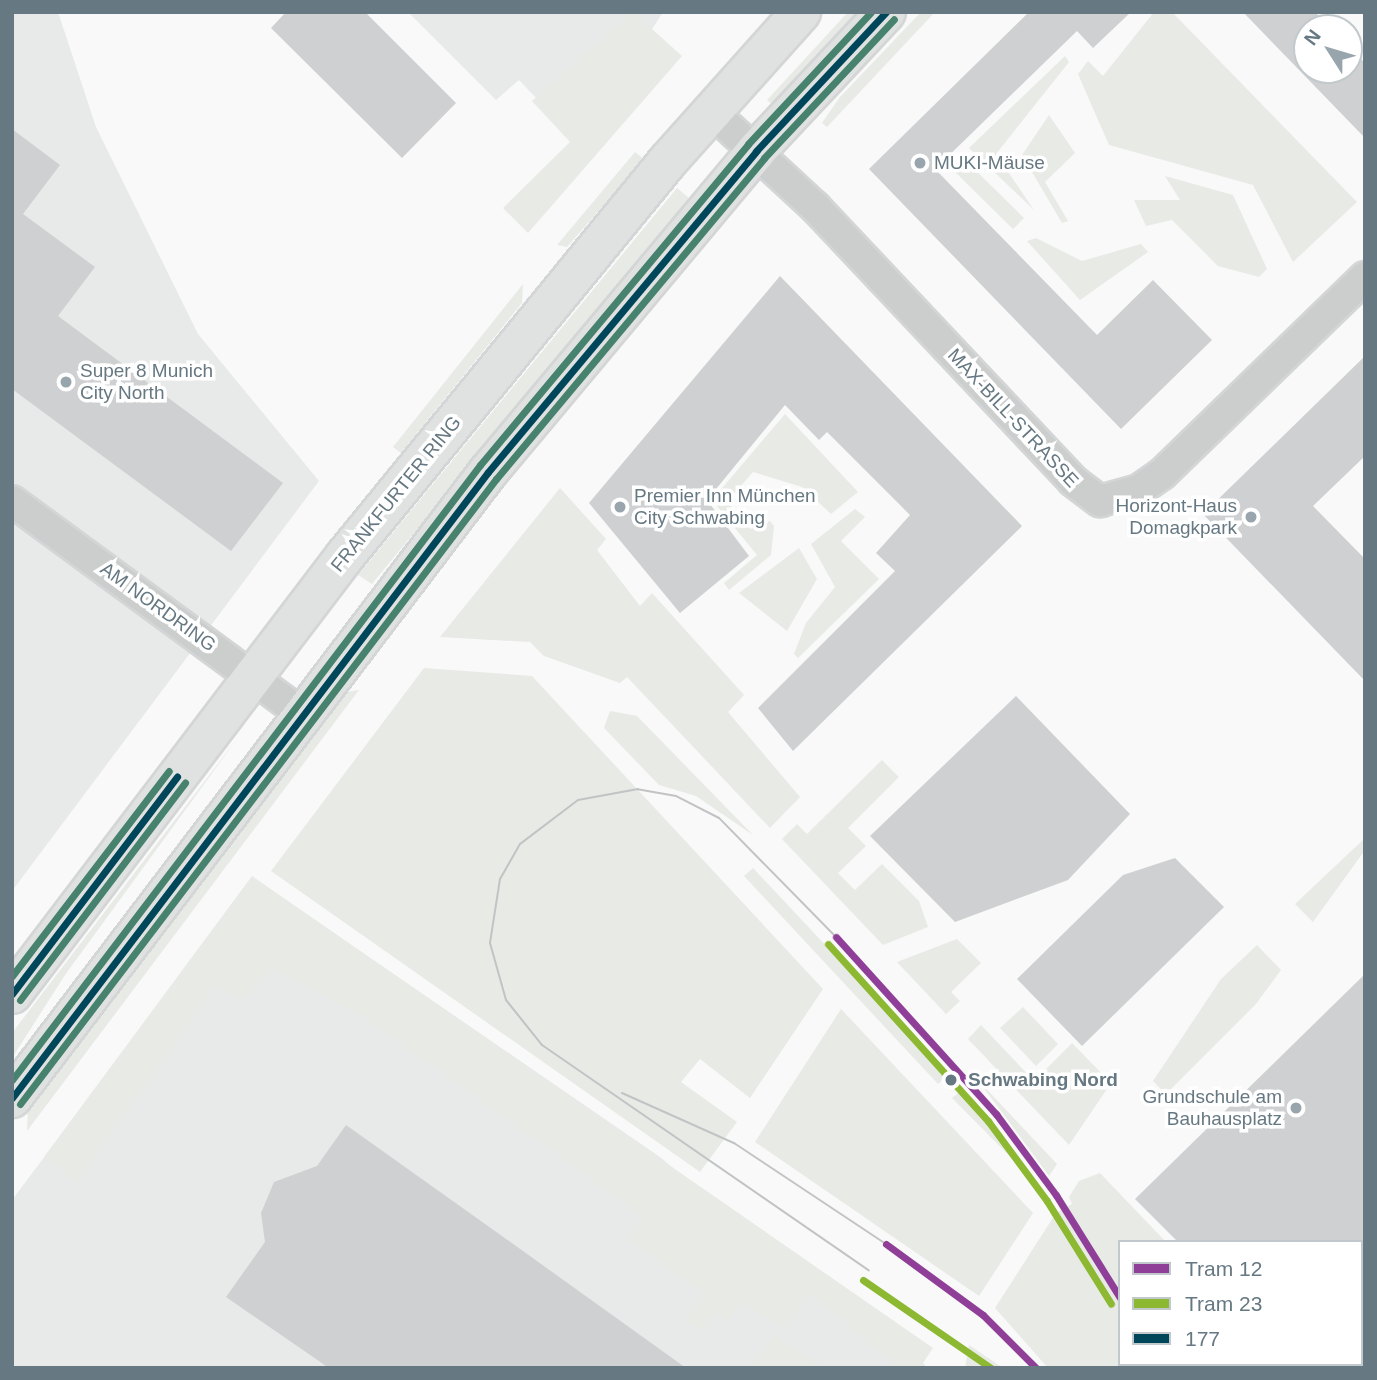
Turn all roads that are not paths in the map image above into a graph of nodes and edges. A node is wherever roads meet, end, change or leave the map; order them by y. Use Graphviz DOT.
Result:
graph roads {
  1 [pos="801,12"];
  2 [pos="886,12"];
  3 [pos="711,111"];
  4 [pos="756,151"];
  5 [pos="1365,277"];
  6 [pos="12,502"];
  7 [pos="253,677"];
  8 [pos="302,715"];
  9 [pos="12,994"];
  10 [pos="12,1098"];
  1 -- 3 [label="main road, FRANKFURTER RING"];
  2 -- 4 [label="main road"];
  3 -- 4 [label="street, MAX-BILL-STRASSE"];
  3 -- 7 [label="main road, FRANKFURTER RING"];
  4 -- 5 [label="street, MAX-BILL-STRASSE"];
  4 -- 8 [label="main road"];
  6 -- 7 [label="street, AM NORDRING"];
  7 -- 8 [label="street, AM NORDRING"];
  7 -- 9 [label="main road, FRANKFURTER RING"];
  8 -- 10 [label="main road"];
}
